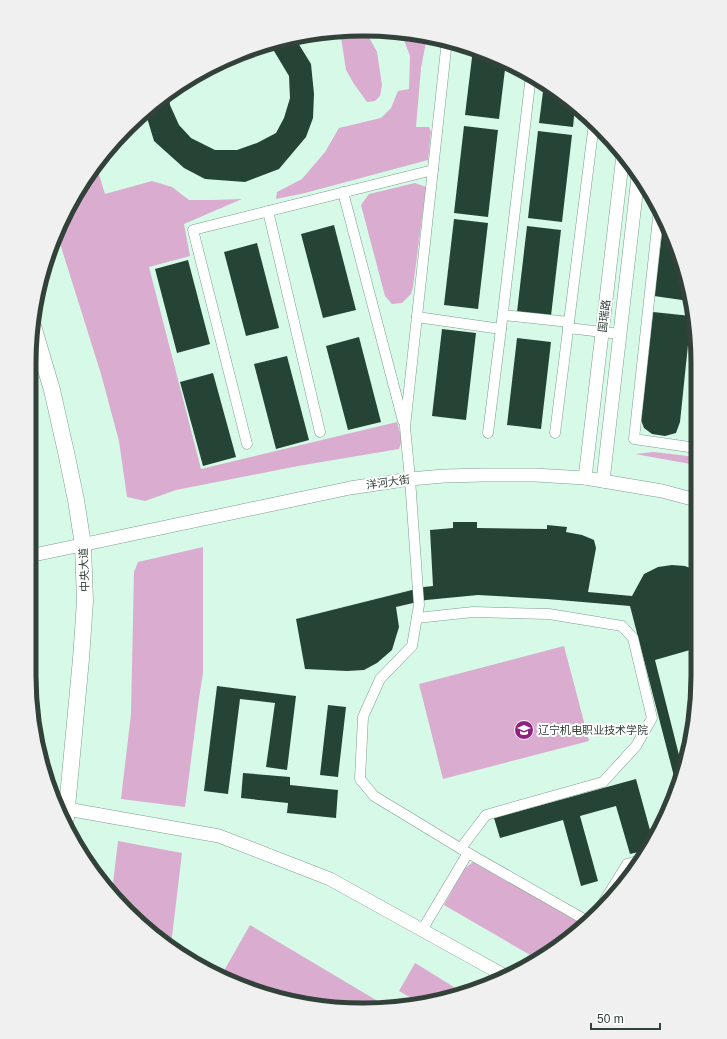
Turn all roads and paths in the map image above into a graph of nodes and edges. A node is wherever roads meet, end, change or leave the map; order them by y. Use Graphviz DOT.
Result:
graph roads {
  1 [pos="446,47"];
  2 [pos="530,82"];
  3 [pos="593,130"];
  4 [pos="622,163"];
  5 [pos="433,170"];
  6 [pos="637,184"];
  7 [pos="343,192"];
  8 [pos="268,211"];
  9 [pos="658,221"];
  10 [pos="503,315"];
  11 [pos="417,317"];
  12 [pos="569,325"];
  13 [pos="501,329"];
  14 [pos="602,332"];
  15 [pos="620,334"];
  16 [pos="37,340"];
  17 [pos="404,427"];
  18 [pos="320,432"];
  19 [pos="488,433"];
  20 [pos="555,433"];
  21 [pos="247,444"];
  22 [pos="691,447"];
  23 [pos="586,478"];
  24 [pos="410,479"];
  25 [pos="603,481"];
  26 [pos="691,499"];
  27 [pos="83,545"];
  28 [pos="36,555"];
  29 [pos="417,618"];
  30 [pos="66,812"];
  31 [pos="67,814"];
  32 [pos="464,850"];
  33 [pos="632,863"];
  34 [pos="612,889"];
  35 [pos="583,918"];
  36 [pos="422,930"];
  37 [pos="499,973"];
  1 -- 5 [label="street"];
  2 -- 10 [label="street"];
  3 -- 12 [label="street"];
  4 -- 14 [label="street, 国瑞路"];
  5 -- 7 [label="street"];
  5 -- 11 [label="street"];
  6 -- 15 [label="street, 国瑞路"];
  7 -- 8 [label="street"];
  7 -- 17 [label="street"];
  8 -- 18 [label="street"];
  8 -- 21 [label="street"];
  9 -- 22 [label="street"];
  10 -- 12 [label="street"];
  10 -- 13 [label="street"];
  11 -- 13 [label="street"];
  11 -- 17 [label="street"];
  12 -- 14 [label="street"];
  12 -- 20 [label="street"];
  13 -- 19 [label="street"];
  14 -- 15 [label="street"];
  14 -- 23 [label="street, 国瑞路"];
  15 -- 25 [label="street, 国瑞路"];
  16 -- 27 [label="main road, 中央大道"];
  17 -- 24 [label="street"];
  23 -- 24 [label="street, 洋河大街"];
  23 -- 25 [label="street, 洋河大街"];
  24 -- 27 [label="street, 洋河大街"];
  24 -- 29 [label="street"];
  25 -- 26 [label="street, 洋河大街"];
  27 -- 28 [label="street, 洋河大街"];
  27 -- 30 [label="main road, 中央大道"];
  29 -- 32 [label="street"];
  29 -- 32 [label="street"];
  31 -- 36 [label="street"];
  32 -- 35 [label="street"];
  32 -- 36 [label="street"];
  33 -- 34 [label="street"];
  36 -- 37 [label="street"];
}
